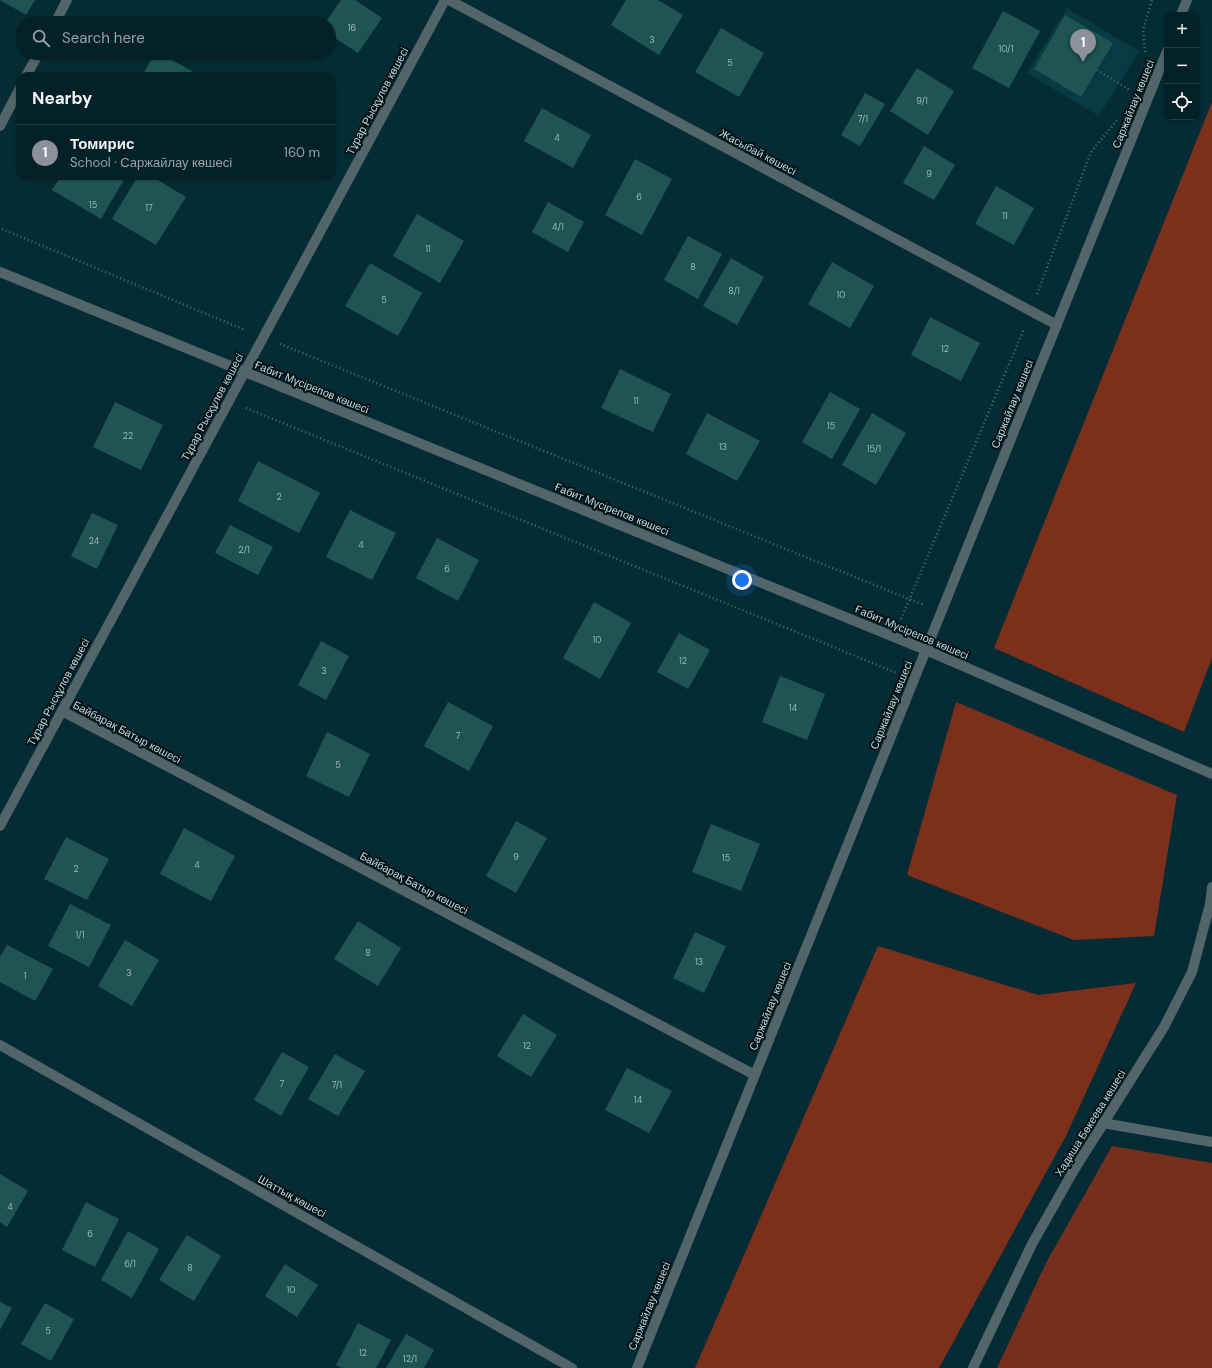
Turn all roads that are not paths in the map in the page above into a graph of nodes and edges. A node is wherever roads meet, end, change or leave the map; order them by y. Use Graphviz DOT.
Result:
graph roads {
  1 [pos="67,0"];
  2 [pos="445,0"];
  3 [pos="449,0"];
  4 [pos="1176,0"];
  5 [pos="1187,2"];
  6 [pos="1182,12"];
  7 [pos="59,16"];
  8 [pos="1164,58"];
  9 [pos="35,60"];
  10 [pos="28,72"];
  11 [pos="16,96"];
  12 [pos="0,126"];
  13 [pos="0,272"];
  14 [pos="1057,324"];
  15 [pos="244,372"];
  16 [pos="926,650"];
  17 [pos="62,711"];
  18 [pos="1212,774"];
  19 [pos="0,826"];
  20 [pos="1212,887"];
  21 [pos="0,1045"];
  22 [pos="755,1076"];
  23 [pos="1103,1123"];
  24 [pos="1212,1142"];
  25 [pos="572,1368"];
  26 [pos="637,1368"];
  27 [pos="973,1368"];
  1 -- 7 [label="street"];
  2 -- 15 [label="street, Тұрар Рысқұлов көшесі"];
  3 -- 14 [label="street, Жасыбай көшесі"];
  4 -- 5 [label="street"];
  5 -- 6 [label="street"];
  8 -- 14 [label="street, Саржайлау көшесі"];
  9 -- 10 [label="street"];
  11 -- 12 [label="street"];
  13 -- 15 [label="street, Ғабит Мүсірепов көшесі"];
  14 -- 16 [label="street, Саржайлау көшесі"];
  15 -- 16 [label="street, Ғабит Мүсірепов көшесі"];
  15 -- 17 [label="street, Тұрар Рысқұлов көшесі"];
  16 -- 18 [label="street, Ғабит Мүсірепов көшесі"];
  16 -- 22 [label="street, Саржайлау көшесі"];
  17 -- 19 [label="street, Тұрар Рысқұлов көшесі"];
  17 -- 22 [label="street, Байбарақ Батыр көшесі"];
  20 -- 23 [label="street, Хадиша Бөкеева көшесі"];
  21 -- 25 [label="street, Шаттық көшесі"];
  22 -- 26 [label="street, Саржайлау көшесі"];
  23 -- 24 [label="street"];
  23 -- 27 [label="street, Хадиша Бөкеева көшесі"];
}
